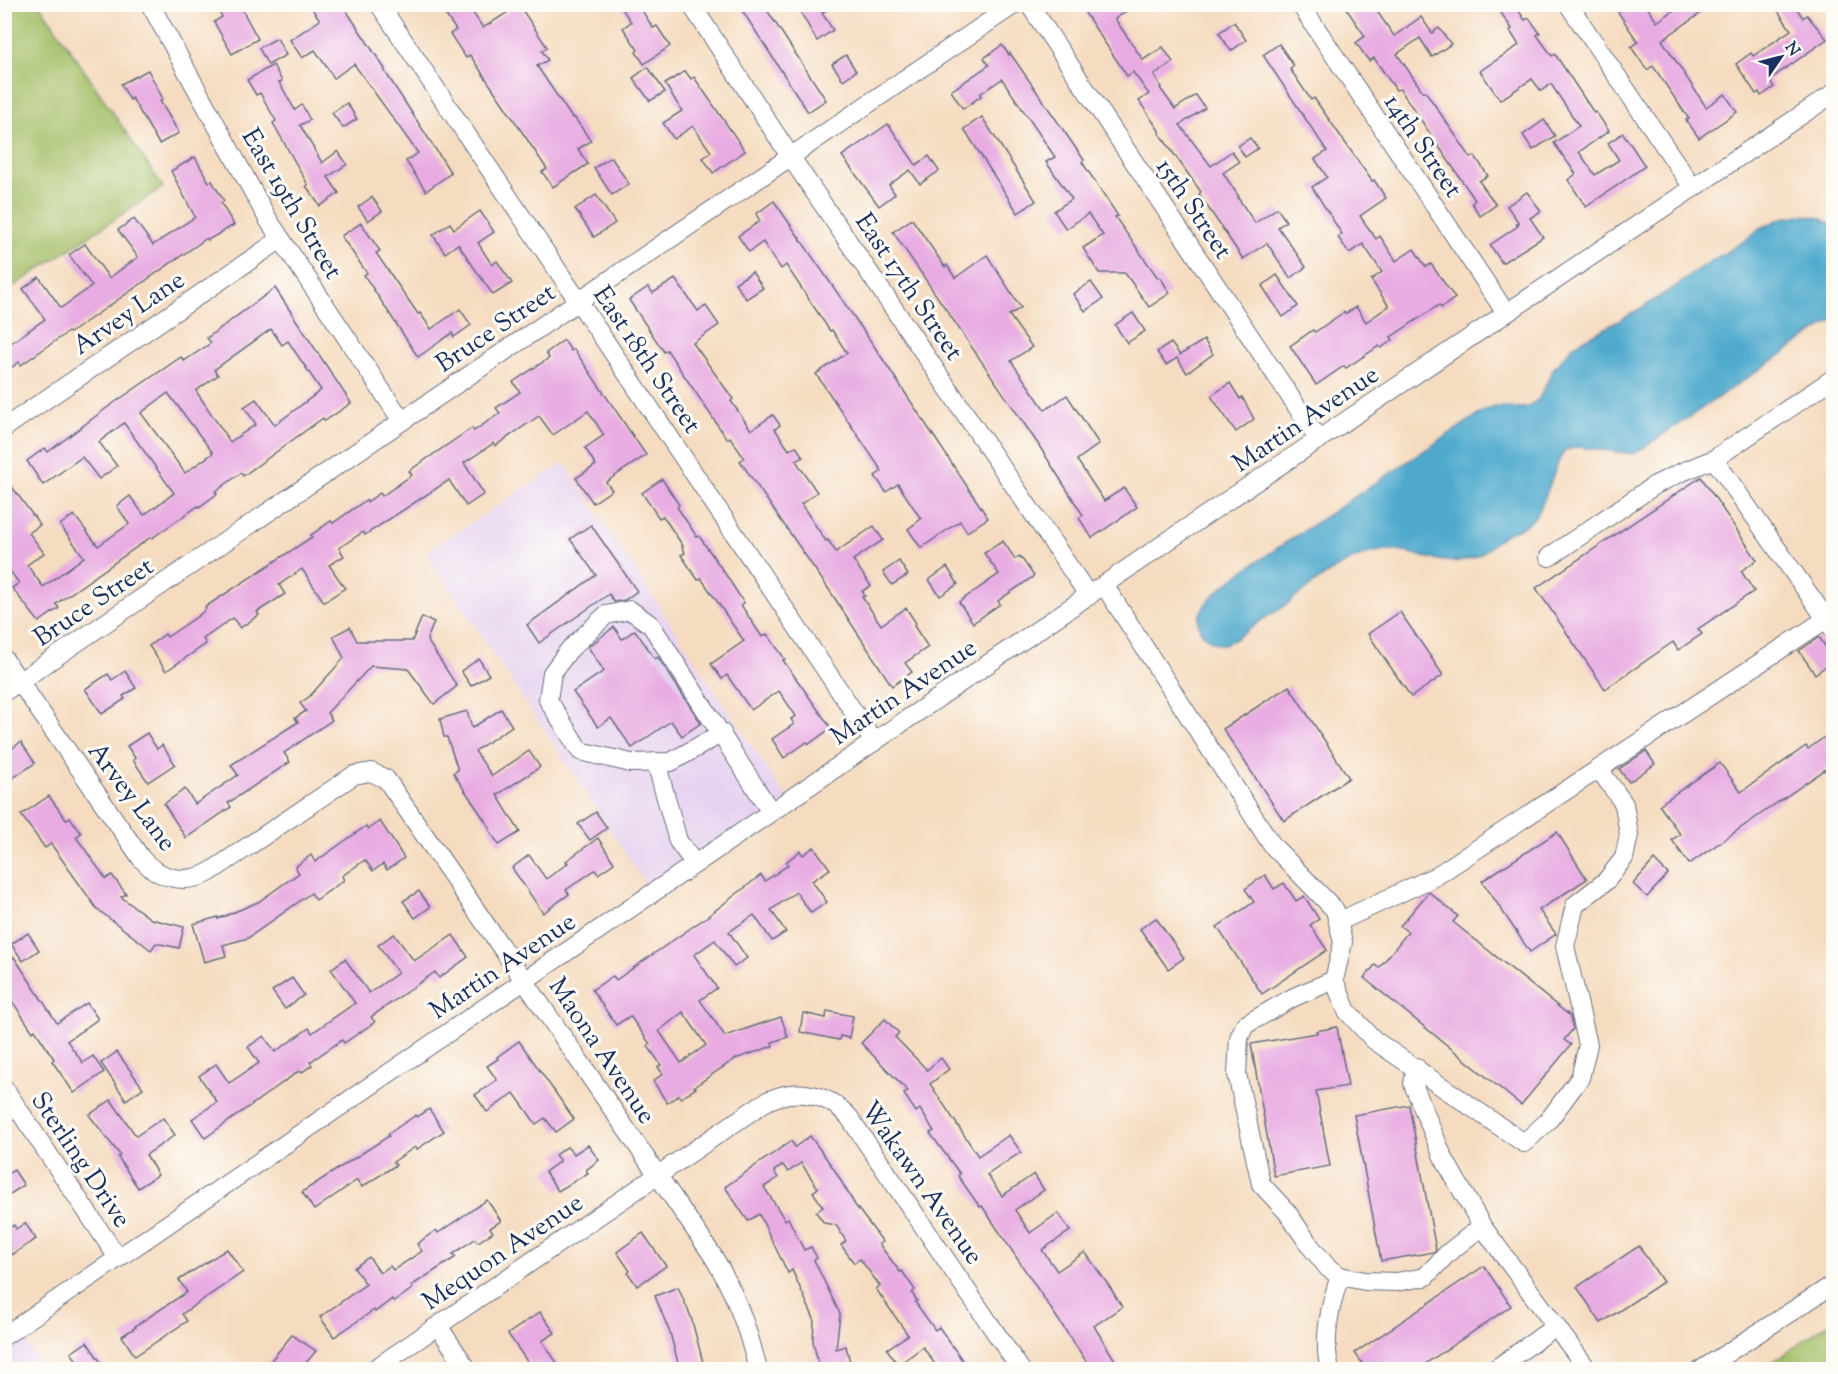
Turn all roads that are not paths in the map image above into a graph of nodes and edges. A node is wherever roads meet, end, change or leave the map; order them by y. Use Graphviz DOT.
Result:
graph roads {
  1 [pos="150,4"];
  2 [pos="379,4"];
  3 [pos="691,4"];
  4 [pos="1015,4"];
  5 [pos="1029,4"];
  6 [pos="1300,4"];
  7 [pos="1568,4"];
  8 [pos="1833,93"];
  9 [pos="790,156"];
  10 [pos="1693,188"];
  11 [pos="281,239"];
  12 [pos="578,301"];
  13 [pos="1506,313"];
  14 [pos="1833,378"];
  15 [pos="402,421"];
  16 [pos="4,428"];
  17 [pos="1318,440"];
  18 [pos="1714,459"];
  19 [pos="1549,557"];
  20 [pos="1096,590"];
  21 [pos="1831,621"];
  22 [pos="4,659"];
  23 [pos="20,682"];
  24 [pos="4,692"];
  25 [pos="722,733"];
  26 [pos="874,742"];
  27 [pos="656,762"];
  28 [pos="1599,769"];
  29 [pos="345,780"];
  30 [pos="771,812"];
  31 [pos="695,864"];
  32 [pos="1338,922"];
  33 [pos="525,980"];
  34 [pos="1334,980"];
  35 [pos="1416,1067"];
  36 [pos="4,1088"];
  37 [pos="658,1175"];
  38 [pos="1482,1226"];
  39 [pos="118,1258"];
  40 [pos="1340,1276"];
  41 [pos="1833,1284"];
  42 [pos="438,1326"];
  43 [pos="1556,1326"];
  44 [pos="4,1336"];
  45 [pos="373,1370"];
  46 [pos="468,1370"];
  47 [pos="758,1370"];
  48 [pos="1021,1370"];
  49 [pos="1330,1370"];
  50 [pos="1494,1370"];
  51 [pos="1588,1370"];
  52 [pos="1701,1370"];
  1 -- 11 [label="street, East 19th Street"];
  2 -- 12 [label="street, East 18th Street"];
  3 -- 9 [label="street, East 17th Street"];
  4 -- 9 [label="street, Bruce Street"];
  5 -- 17 [label="street, 15th Street"];
  6 -- 13 [label="street, 14th Street"];
  7 -- 10 [label="street"];
  8 -- 10 [label="street, Martin Avenue"];
  9 -- 12 [label="street, Bruce Street"];
  9 -- 20 [label="street, East 17th Street"];
  10 -- 13 [label="street, Martin Avenue"];
  11 -- 15 [label="street, East 19th Street"];
  11 -- 16 [label="street, Arvey Lane"];
  12 -- 15 [label="street, Bruce Street"];
  12 -- 26 [label="street, East 18th Street"];
  13 -- 17 [label="street, Martin Avenue"];
  14 -- 18 [label="street"];
  15 -- 23 [label="street, Bruce Street"];
  17 -- 20 [label="street, Martin Avenue"];
  18 -- 19 [label="street"];
  18 -- 21 [label="street"];
  20 -- 26 [label="street, Martin Avenue"];
  20 -- 32 [label="street, East 17th Street"];
  21 -- 28 [label="street"];
  22 -- 23 [label="street, Arvey Lane"];
  23 -- 24 [label="street, Bruce Street"];
  23 -- 29 [label="street, Arvey Lane"];
  25 -- 27 [label="street"];
  25 -- 27 [label="street"];
  25 -- 30 [label="street"];
  26 -- 30 [label="street, Martin Avenue"];
  27 -- 31 [label="street"];
  28 -- 32 [label="street"];
  28 -- 35 [label="street"];
  29 -- 33 [label="street, Maona Avenue"];
  30 -- 31 [label="street, Martin Avenue"];
  31 -- 33 [label="street, Martin Avenue"];
  32 -- 34 [label="street"];
  33 -- 37 [label="street, Maona Avenue"];
  33 -- 39 [label="street, Martin Avenue"];
  34 -- 35 [label="street"];
  34 -- 40 [label="street"];
  35 -- 38 [label="street"];
  36 -- 39 [label="street, Sterling Drive"];
  37 -- 42 [label="street, Mequon Avenue"];
  37 -- 47 [label="street, Maona Avenue"];
  37 -- 48 [label="street, Wakawn Avenue"];
  38 -- 40 [label="street"];
  38 -- 43 [label="street"];
  39 -- 44 [label="street, Martin Avenue"];
  40 -- 49 [label="street"];
  41 -- 52 [label="street"];
  42 -- 45 [label="street, Mequon Avenue"];
  42 -- 46 [label="street"];
  43 -- 50 [label="street"];
  43 -- 51 [label="street"];
}
